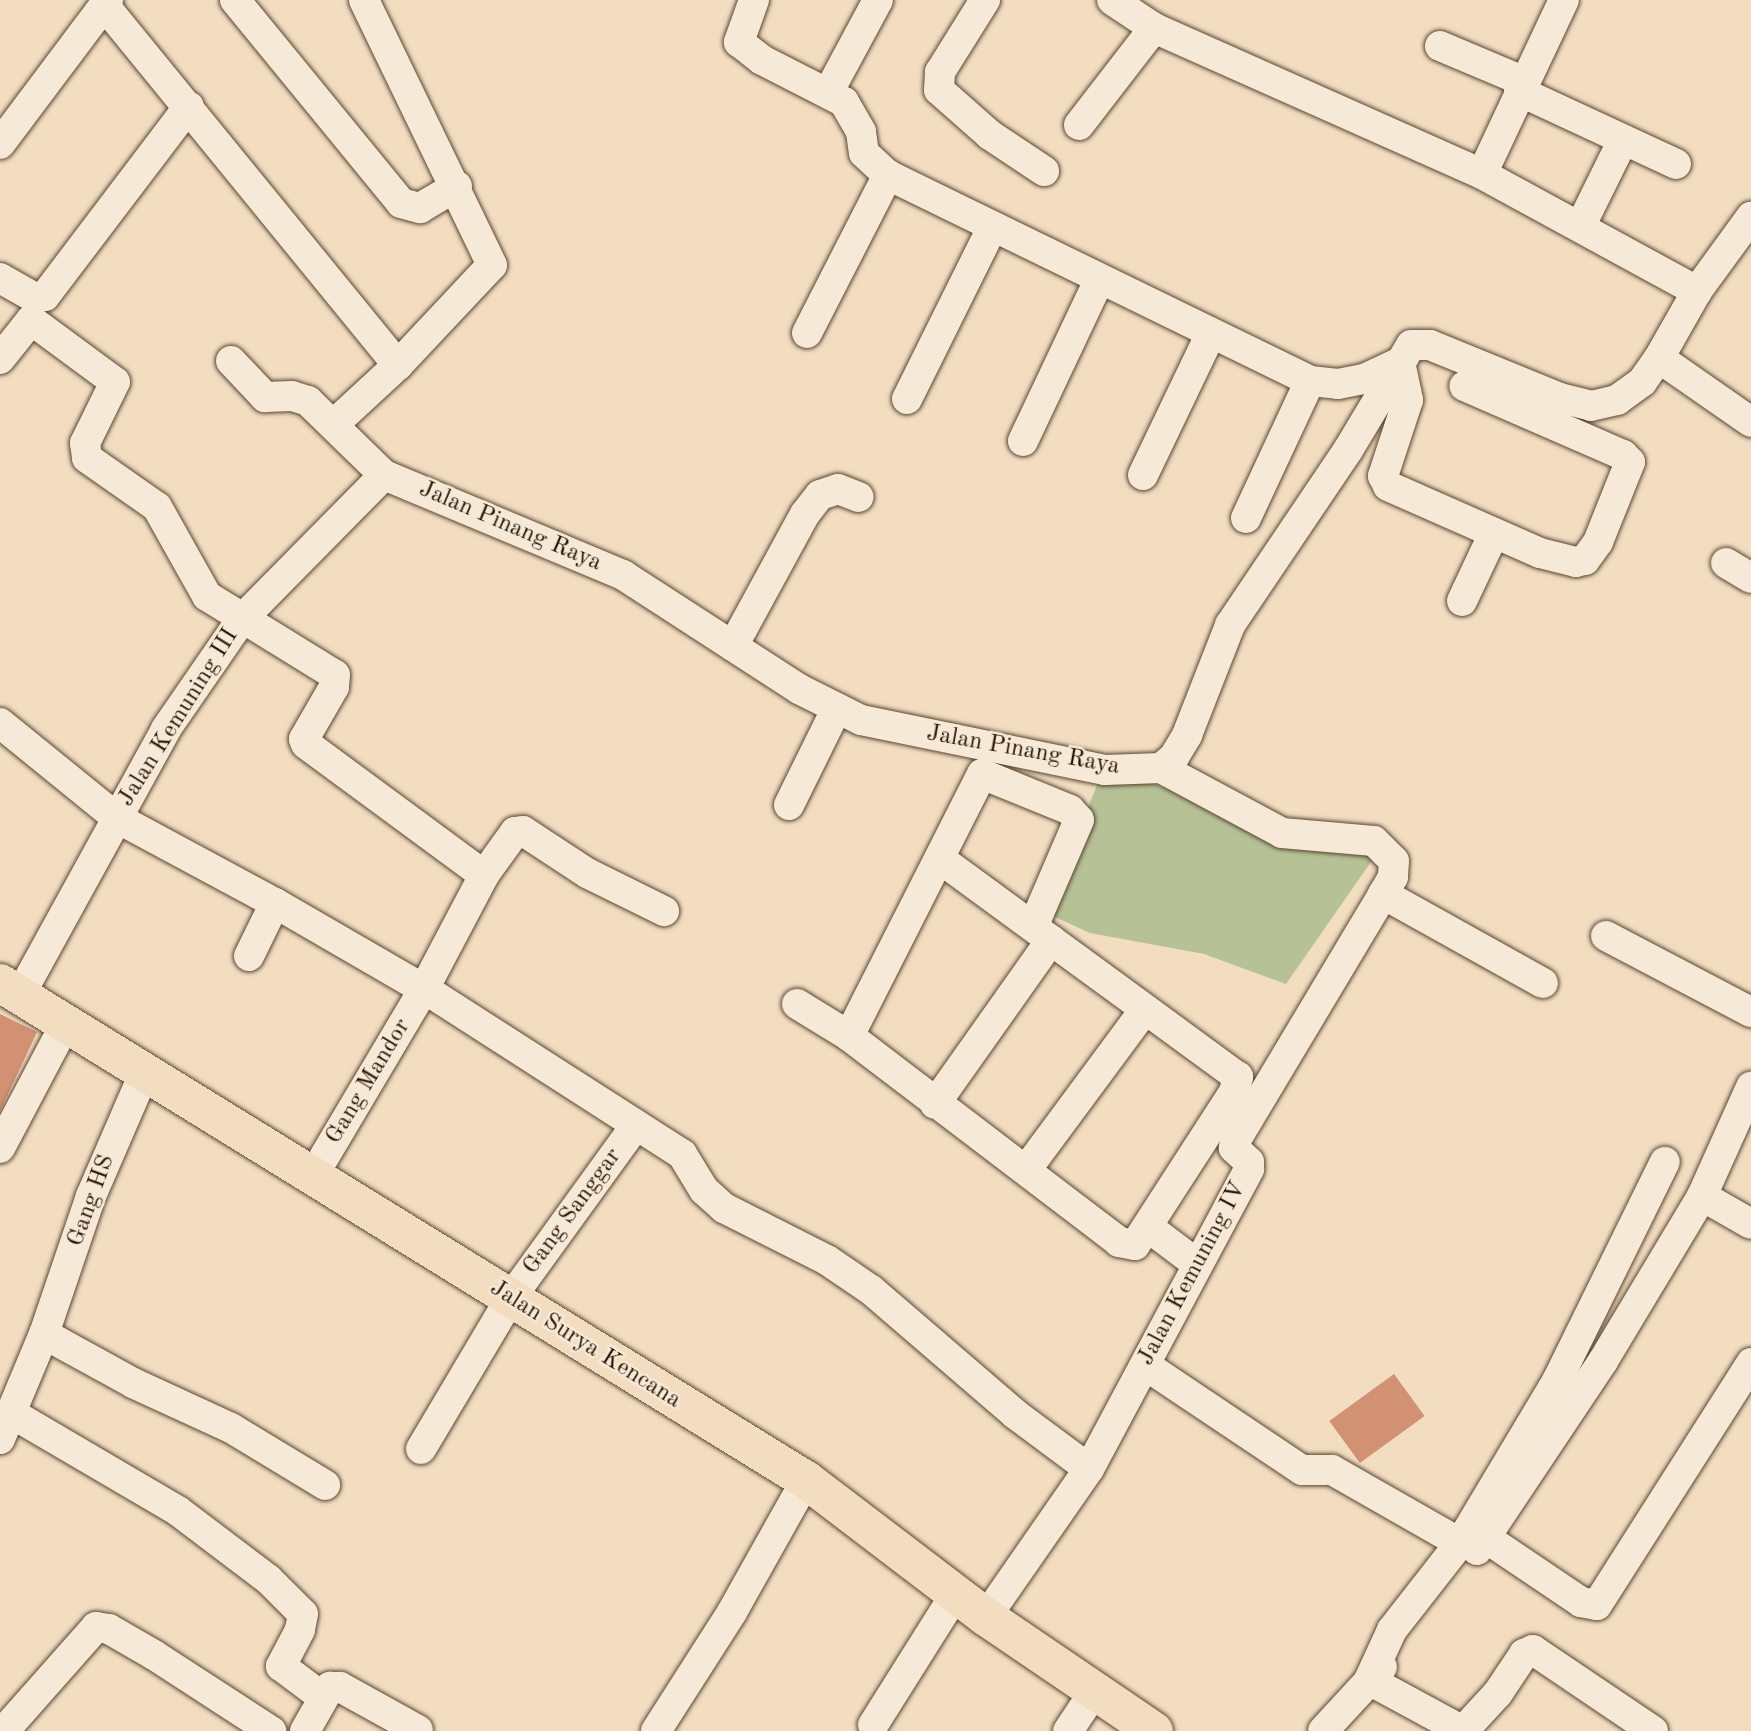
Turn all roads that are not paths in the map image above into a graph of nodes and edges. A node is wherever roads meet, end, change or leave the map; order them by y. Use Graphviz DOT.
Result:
graph roads {
  1 [pos="235,0"];
  2 [pos="364,0"];
  3 [pos="754,0"];
  4 [pos="878,0"];
  5 [pos="985,0"];
  6 [pos="1112,0"];
  7 [pos="1564,0"];
  8 [pos="106,3"];
  9 [pos="1154,28"];
  10 [pos="1440,46"];
  11 [pos="1521,86"];
  12 [pos="829,91"];
  13 [pos="190,106"];
  14 [pos="1079,125"];
  15 [pos="1622,142"];
  16 [pos="0,144"];
  17 [pos="1676,164"];
  18 [pos="1044,171"];
  19 [pos="1482,174"];
  20 [pos="888,176"];
  21 [pos="457,186"];
  22 [pos="1751,219"];
  23 [pos="992,228"];
  24 [pos="1580,228"];
  25 [pos="0,278"];
  26 [pos="1099,281"];
  27 [pos="1697,291"];
  28 [pos="807,333"];
  29 [pos="1210,335"];
  30 [pos="1659,358"];
  31 [pos="0,359"];
  32 [pos="231,360"];
  33 [pos="1400,362"];
  34 [pos="398,365"];
  35 [pos="1310,381"];
  36 [pos="1464,386"];
  37 [pos="907,399"];
  38 [pos="1751,422"];
  39 [pos="333,425"];
  40 [pos="1023,441"];
  41 [pos="384,475"];
  42 [pos="1143,475"];
  43 [pos="859,497"];
  44 [pos="1246,518"];
  45 [pos="1494,533"];
  46 [pos="1462,601"];
  47 [pos="242,619"];
  48 [pos="733,646"];
  49 [pos="837,708"];
  50 [pos="0,723"];
  51 [pos="1161,768"];
  52 [pos="789,805"];
  53 [pos="117,818"];
  54 [pos="940,860"];
  55 [pos="484,875"];
  56 [pos="1384,894"];
  57 [pos="275,903"];
  58 [pos="664,911"];
  59 [pos="1042,934"];
  60 [pos="1606,936"];
  61 [pos="249,956"];
  62 [pos="1543,984"];
  63 [pos="10,989"];
  64 [pos="424,989"];
  65 [pos="797,1004"];
  66 [pos="1145,1009"];
  67 [pos="1751,1012"];
  68 [pos="65,1023"];
  69 [pos="849,1036"];
  70 [pos="146,1069"];
  71 [pos="1750,1091"];
  72 [pos="935,1104"];
  73 [pos="636,1125"];
  74 [pos="0,1148"];
  75 [pos="1665,1162"];
  76 [pos="1026,1170"];
  77 [pos="314,1174"];
  78 [pos="1702,1196"];
  79 [pos="1751,1224"];
  80 [pos="1148,1227"];
  81 [pos="1197,1264"];
  82 [pos="510,1299"];
  83 [pos="44,1334"];
  84 [pos="1751,1363"];
  85 [pos="1145,1365"];
  86 [pos="5,1426"];
  87 [pos="422,1449"];
  88 [pos="1088,1469"];
  89 [pos="806,1480"];
  90 [pos="325,1485"];
  91 [pos="1473,1540"];
  92 [pos="956,1593"];
  93 [pos="986,1617"];
  94 [pos="1369,1680"];
  95 [pos="1094,1692"];
  96 [pos="321,1696"];
  97 [pos="873,1725"];
  98 [pos="8,1729"];
  99 [pos="418,1730"];
  100 [pos="271,1731"];
  101 [pos="305,1731"];
  102 [pos="656,1731"];
  103 [pos="1068,1731"];
  104 [pos="1154,1731"];
  105 [pos="1323,1731"];
  106 [pos="1653,1731"];
  1 -- 21 [label="street"];
  2 -- 21 [label="street"];
  3 -- 12 [label="street"];
  4 -- 12 [label="street"];
  5 -- 18 [label="street"];
  6 -- 9 [label="street"];
  7 -- 11 [label="street"];
  8 -- 13 [label="street"];
  8 -- 16 [label="street"];
  9 -- 14 [label="street"];
  9 -- 19 [label="street"];
  10 -- 11 [label="street"];
  11 -- 15 [label="street"];
  11 -- 19 [label="street"];
  12 -- 20 [label="street"];
  13 -- 25 [label="street"];
  13 -- 34 [label="street"];
  15 -- 17 [label="street"];
  15 -- 24 [label="street"];
  19 -- 24 [label="street"];
  20 -- 23 [label="street"];
  20 -- 28 [label="street"];
  21 -- 34 [label="street"];
  22 -- 27 [label="street"];
  23 -- 26 [label="street"];
  23 -- 37 [label="street"];
  24 -- 27 [label="street"];
  26 -- 29 [label="street"];
  26 -- 40 [label="street"];
  27 -- 30 [label="street"];
  29 -- 35 [label="street"];
  29 -- 42 [label="street"];
  30 -- 33 [label="street"];
  30 -- 38 [label="street"];
  31 -- 47 [label="street"];
  32 -- 39 [label="street"];
  33 -- 35 [label="street"];
  33 -- 45 [label="street"];
  33 -- 51 [label="street"];
  34 -- 39 [label="street"];
  35 -- 44 [label="street"];
  36 -- 45 [label="street"];
  39 -- 41 [label="street"];
  41 -- 47 [label="street, Jalan Kemuning III"];
  41 -- 48 [label="street, Jalan Pinang Raya"];
  43 -- 48 [label="street"];
  45 -- 46 [label="street"];
  47 -- 53 [label="street, Jalan Kemuning III"];
  47 -- 55 [label="street"];
  48 -- 49 [label="street, Jalan Pinang Raya"];
  49 -- 51 [label="street, Jalan Pinang Raya"];
  49 -- 52 [label="street"];
  50 -- 53 [label="street"];
  51 -- 56 [label="street"];
  53 -- 57 [label="street"];
  53 -- 63 [label="street, Jalan Kemuning III"];
  54 -- 59 [label="street"];
  54 -- 59 [label="street"];
  54 -- 69 [label="street"];
  55 -- 58 [label="street, Gang Mandor"];
  55 -- 64 [label="street, Gang Mandor"];
  56 -- 62 [label="street"];
  56 -- 81 [label="street, Jalan Kemuning IV"];
  57 -- 61 [label="street"];
  57 -- 64 [label="street"];
  59 -- 66 [label="street"];
  59 -- 72 [label="street"];
  60 -- 67 [label="street"];
  63 -- 68 [label="main road, Jalan Surya Kencana"];
  64 -- 73 [label="street"];
  64 -- 77 [label="street, Gang Mandor"];
  65 -- 69 [label="street"];
  66 -- 76 [label="street"];
  66 -- 80 [label="street"];
  68 -- 70 [label="main road, Jalan Surya Kencana"];
  68 -- 74 [label="street"];
  69 -- 72 [label="street"];
  70 -- 77 [label="main road, Jalan Surya Kencana"];
  70 -- 83 [label="street, Gang HS"];
  71 -- 78 [label="street"];
  72 -- 76 [label="street"];
  73 -- 82 [label="street, Gang Sanggar"];
  73 -- 88 [label="street"];
  75 -- 91 [label="street"];
  76 -- 80 [label="street"];
  77 -- 82 [label="main road, Jalan Surya Kencana"];
  78 -- 79 [label="street"];
  78 -- 91 [label="street"];
  80 -- 81 [label="street"];
  81 -- 85 [label="street, Jalan Kemuning IV"];
  82 -- 87 [label="street, Gang Sanggar"];
  82 -- 89 [label="main road, Jalan Surya Kencana"];
  83 -- 86 [label="street, Gang HS"];
  83 -- 90 [label="street"];
  84 -- 91 [label="street"];
  85 -- 88 [label="street, Jalan Kemuning IV"];
  85 -- 91 [label="street"];
  86 -- 96 [label="street"];
  88 -- 93 [label="street, Jalan Kemuning IV"];
  89 -- 92 [label="main road, Jalan Surya Kencana"];
  89 -- 102 [label="street"];
  91 -- 94 [label="street"];
  92 -- 93 [label="main road, Jalan Surya Kencana"];
  92 -- 97 [label="street"];
  93 -- 95 [label="main road, Jalan Surya Kencana"];
  94 -- 105 [label="street"];
  94 -- 106 [label="street"];
  95 -- 103 [label="street"];
  95 -- 104 [label="main road, Jalan Surya Kencana"];
  96 -- 99 [label="street"];
  96 -- 101 [label="street"];
  98 -- 100 [label="street"];
}
